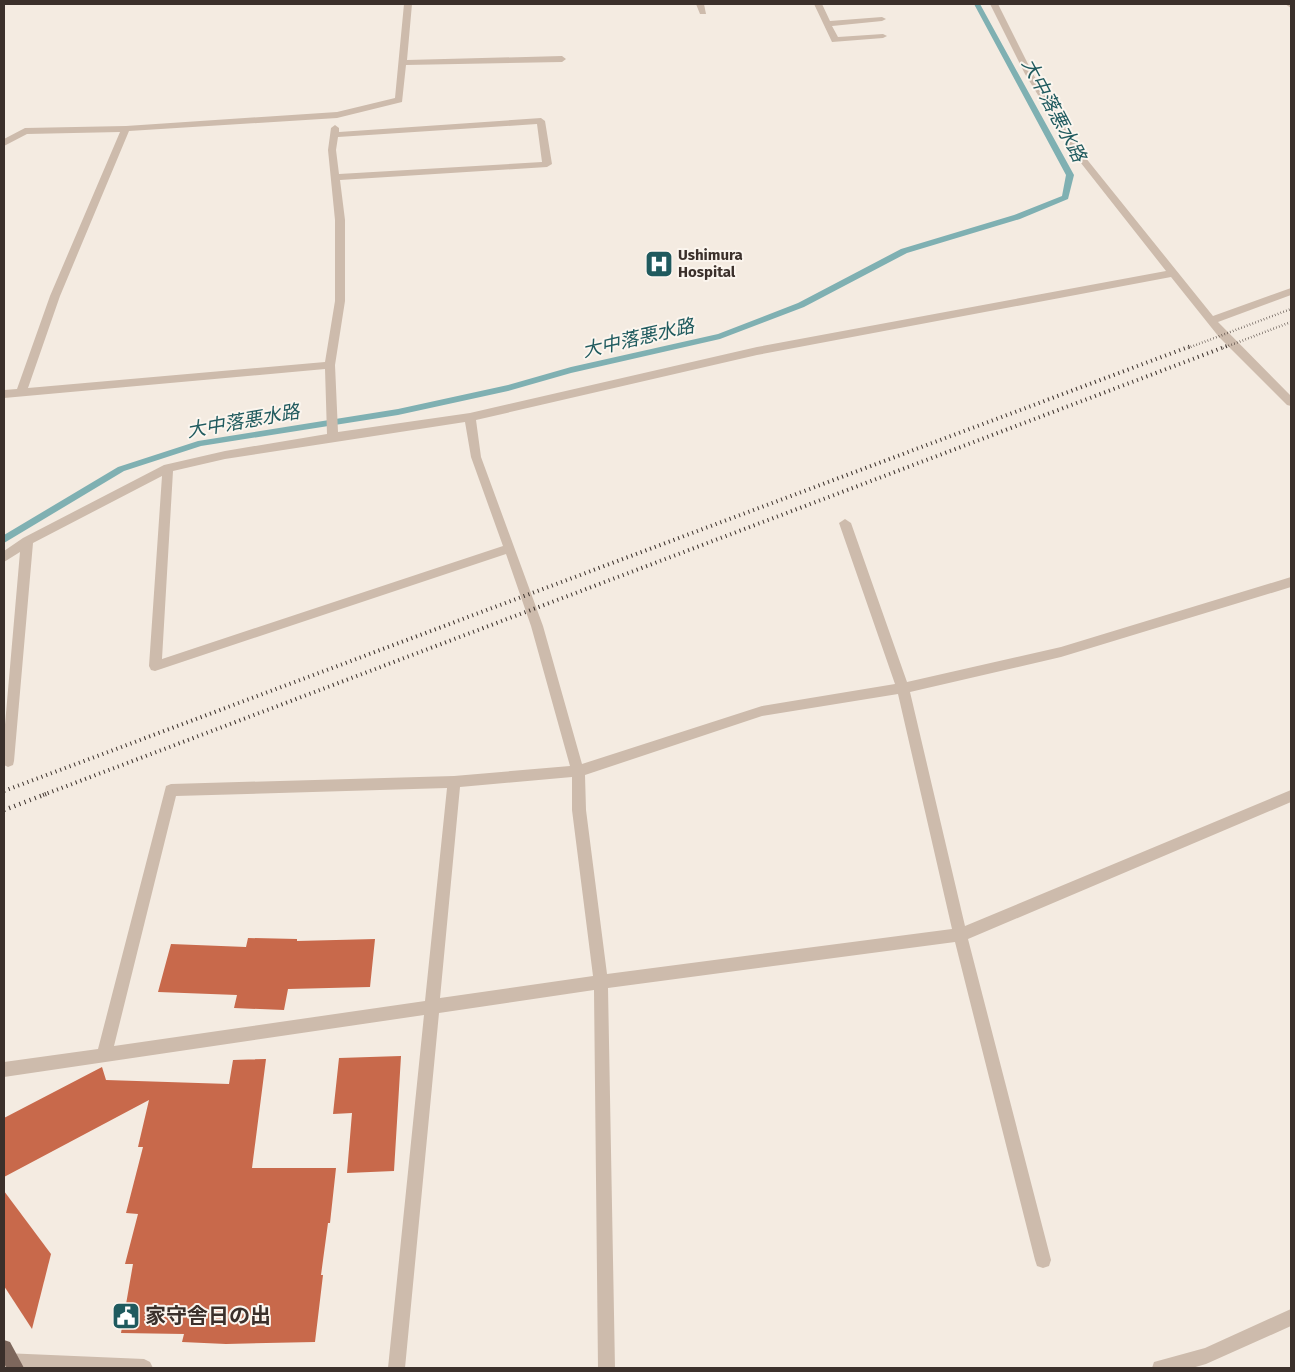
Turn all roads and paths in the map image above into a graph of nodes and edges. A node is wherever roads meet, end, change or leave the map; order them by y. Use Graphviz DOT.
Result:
graph roads {
  1 [pos="408,4"];
  2 [pos="818,4"];
  3 [pos="994,4"];
  4 [pos="882,19"];
  5 [pos="828,24"];
  6 [pos="883,36"];
  7 [pos="562,59"];
  8 [pos="401,63"];
  9 [pos="337,115"];
  10 [pos="126,129"];
  11 [pos="334,135"];
  12 [pos="4,142"];
  13 [pos="335,177"];
  14 [pos="1173,273"];
  15 [pos="1291,291"];
  16 [pos="1212,320"];
  17 [pos="330,365"];
  18 [pos="21,392"];
  19 [pos="4,394"];
  20 [pos="1291,402"];
  21 [pos="470,418"];
  22 [pos="333,436"];
  23 [pos="168,468"];
  24 [pos="845,523"];
  25 [pos="27,541"];
  26 [pos="510,548"];
  27 [pos="4,557"];
  28 [pos="1291,582"];
  29 [pos="902,688"];
  30 [pos="8,761"];
  31 [pos="578,771"];
  32 [pos="454,782"];
  33 [pos="1291,796"];
  34 [pos="960,935"];
  35 [pos="601,982"];
  36 [pos="434,1007"];
  37 [pos="104,1056"];
  38 [pos="4,1070"];
  39 [pos="1043,1260"];
  40 [pos="1291,1317"];
  41 [pos="9,1360"];
  42 [pos="144,1368"];
  43 [pos="397,1368"];
  44 [pos="607,1368"];
  45 [pos="1160,1368"];
  1 -- 8 [label="street"];
  2 -- 5 [label="street"];
  3 -- 14 [label="street"];
  4 -- 5 [label="street"];
  5 -- 6 [label="street"];
  7 -- 8 [label="street"];
  8 -- 9 [label="street"];
  9 -- 10 [label="street"];
  9 -- 11 [label="street"];
  10 -- 12 [label="street"];
  10 -- 18 [label="street"];
  11 -- 13 [label="street"];
  11 -- 13 [label="street"];
  13 -- 17 [label="street"];
  14 -- 16 [label="street"];
  14 -- 21 [label="street"];
  15 -- 16 [label="street"];
  16 -- 20 [label="street"];
  17 -- 18 [label="street"];
  17 -- 22 [label="street"];
  18 -- 19 [label="street"];
  21 -- 22 [label="street"];
  21 -- 26 [label="street"];
  22 -- 23 [label="street"];
  23 -- 25 [label="street"];
  23 -- 26 [label="street"];
  24 -- 29 [label="street"];
  25 -- 27 [label="street"];
  25 -- 30 [label="street"];
  26 -- 31 [label="street"];
  28 -- 29 [label="street"];
  29 -- 31 [label="street"];
  29 -- 34 [label="street"];
  31 -- 32 [label="street"];
  31 -- 35 [label="street"];
  32 -- 36 [label="street"];
  32 -- 37 [label="street"];
  33 -- 34 [label="street"];
  34 -- 35 [label="street"];
  34 -- 39 [label="street"];
  35 -- 36 [label="street"];
  35 -- 44 [label="street"];
  36 -- 37 [label="street"];
  36 -- 43 [label="street"];
  37 -- 38 [label="street"];
  40 -- 45 [label="street"];
  41 -- 42 [label="street"];
}
